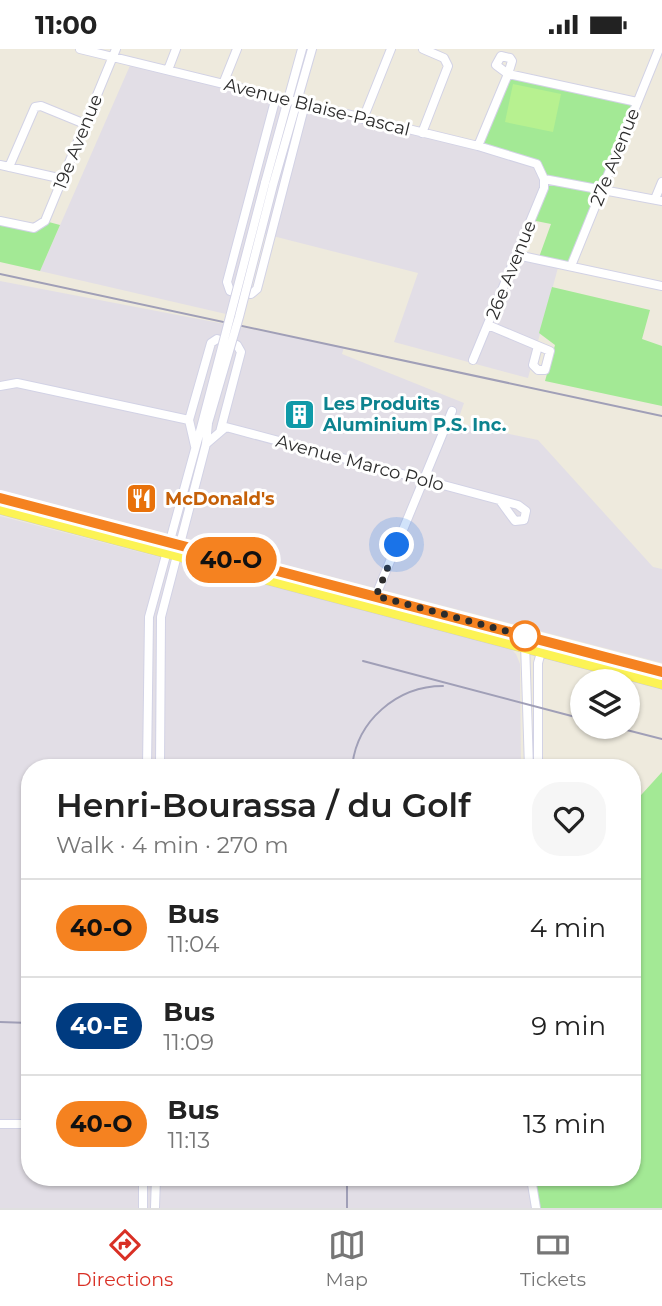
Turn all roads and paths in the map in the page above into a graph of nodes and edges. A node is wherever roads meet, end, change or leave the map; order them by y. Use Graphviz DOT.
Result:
graph roads {
  1 [pos="80,49"];
  2 [pos="176,49"];
  3 [pos="237,49"];
  4 [pos="302,49"];
  5 [pos="312,49"];
  6 [pos="391,49"];
  7 [pos="423,49"];
  8 [pos="660,49"];
  9 [pos="114,53"];
  10 [pos="168,70"];
  11 [pos="223,84"];
  12 [pos="276,97"];
  13 [pos="286,100"];
  14 [pos="637,102"];
  15 [pos="301,103"];
  16 [pos="363,118"];
  17 [pos="85,124"];
  18 [pos="422,133"];
  19 [pos="478,146"];
  20 [pos="4,166"];
  21 [pos="62,179"];
  22 [pos="544,179"];
  23 [pos="662,182"];
  24 [pos="269,184"];
  25 [pos="602,188"];
  26 [pos="658,200"];
  27 [pos="0,221"];
  28 [pos="517,255"];
  29 [pos="571,266"];
  30 [pos="662,286"];
  31 [pos="488,325"];
  32 [pos="538,346"];
  33 [pos="473,360"];
  34 [pos="0,386"];
  35 [pos="452,411"];
  36 [pos="188,420"];
  37 [pos="205,423"];
  38 [pos="220,432"];
  39 [pos="206,444"];
  40 [pos="195,446"];
  41 [pos="424,479"];
  42 [pos="0,498"];
  43 [pos="501,502"];
  44 [pos="0,509"];
  45 [pos="173,549"];
  46 [pos="374,601"];
  47 [pos="525,642"];
  48 [pos="543,647"];
  49 [pos="662,672"];
  50 [pos="662,684"];
  51 [pos="147,759"];
  52 [pos="160,759"];
  53 [pos="529,759"];
  54 [pos="538,759"];
  55 [pos="0,1124"];
  56 [pos="21,1124"];
  57 [pos="143,1186"];
  58 [pos="156,1186"];
  59 [pos="532,1186"];
  60 [pos="143,1208"];
  61 [pos="155,1208"];
  62 [pos="536,1208"];
  1 -- 9 [label="street, Avenue Blaise-Pascal"];
  2 -- 10 [label="street"];
  3 -- 11 [label="street"];
  4 -- 13 [label="street"];
  5 -- 15 [label="street"];
  6 -- 16 [label="street"];
  7 -- 18 [label="street"];
  8 -- 14 [label="street, 27e Avenue"];
  9 -- 10 [label="street, Avenue Blaise-Pascal"];
  9 -- 17 [label="street, 19e Avenue"];
  10 -- 11 [label="street, Avenue Blaise-Pascal"];
  11 -- 12 [label="street, Avenue Blaise-Pascal"];
  12 -- 13 [label="street, Avenue Blaise-Pascal"];
  12 -- 15 [label="street"];
  13 -- 15 [label="street, Avenue Blaise-Pascal"];
  13 -- 24 [label="street"];
  14 -- 19 [label="street"];
  14 -- 25 [label="street, 27e Avenue"];
  15 -- 16 [label="street, Avenue Blaise-Pascal"];
  15 -- 24 [label="street"];
  16 -- 18 [label="street, Avenue Blaise-Pascal"];
  17 -- 20 [label="street"];
  17 -- 21 [label="street, 19e Avenue"];
  18 -- 19 [label="street, Avenue Blaise-Pascal"];
  19 -- 22 [label="street, Avenue Blaise-Pascal"];
  20 -- 21 [label="street"];
  21 -- 27 [label="street, 19e Avenue"];
  22 -- 25 [label="street"];
  22 -- 28 [label="street, 26e Avenue"];
  23 -- 26 [label="street"];
  24 -- 37 [label="street, bridge"];
  25 -- 26 [label="street"];
  25 -- 29 [label="street, 27e Avenue"];
  28 -- 29 [label="street"];
  28 -- 31 [label="street, 26e Avenue"];
  29 -- 30 [label="street"];
  31 -- 32 [label="street"];
  31 -- 33 [label="street, 26e Avenue"];
  34 -- 36 [label="street"];
  35 -- 41 [label="street"];
  36 -- 38 [label="street"];
  36 -- 40 [label="street"];
  37 -- 39 [label="street"];
  37 -- 40 [label="street"];
  38 -- 39 [label="street"];
  38 -- 41 [label="street, Avenue Marco Polo"];
  39 -- 45 [label="street"];
  40 -- 45 [label="street"];
  41 -- 43 [label="street, Avenue Marco Polo"];
  41 -- 46 [label="street"];
  42 -- 45 [label="main road"];
  44 -- 45 [label="main road"];
  45 -- 46 [label="main road"];
  45 -- 51 [label="street"];
  45 -- 52 [label="street"];
  46 -- 47 [label="main road"];
  47 -- 48 [label="main road"];
  47 -- 53 [label="street"];
  48 -- 49 [label="main road"];
  48 -- 50 [label="main road"];
  48 -- 54 [label="street"];
  55 -- 56 [label="street"];
  57 -- 60 [label="street"];
  58 -- 61 [label="street"];
  59 -- 62 [label="street"];
}
